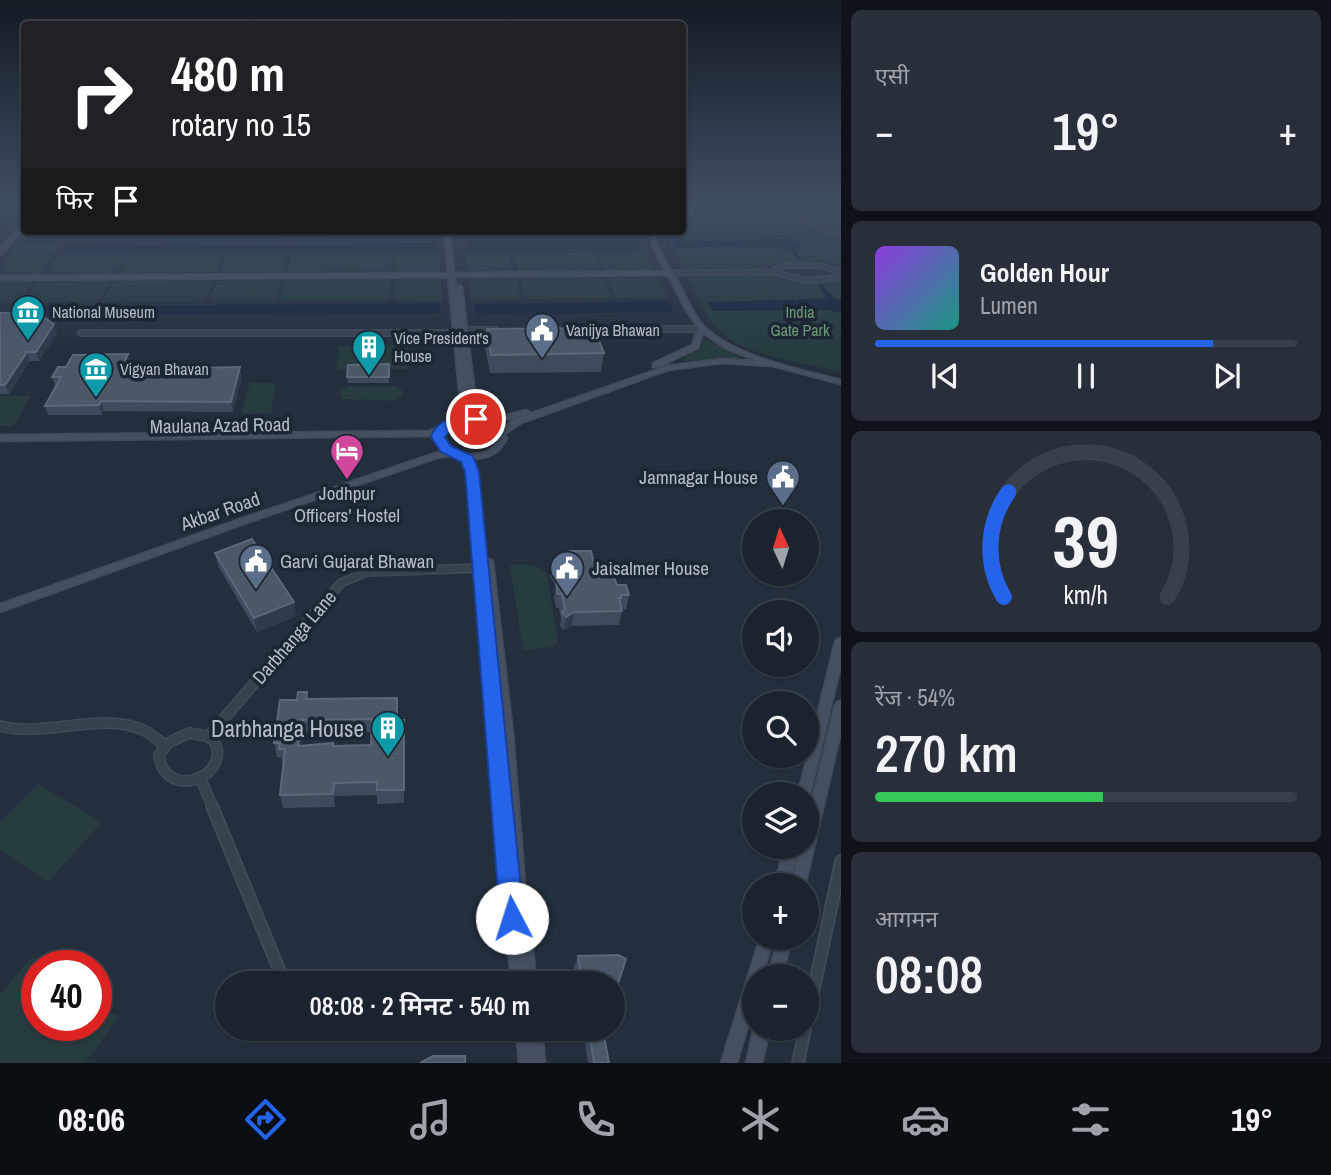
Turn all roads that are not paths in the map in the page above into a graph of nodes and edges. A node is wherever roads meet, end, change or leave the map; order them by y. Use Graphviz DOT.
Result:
graph roads {
  1 [pos="451,252"];
  2 [pos="454,252"];
  3 [pos="659,252"];
  4 [pos="772,272"];
  5 [pos="841,272"];
  6 [pos="670,273"];
  7 [pos="455,275"];
  8 [pos="0,278"];
  9 [pos="701,328"];
  10 [pos="499,330"];
  11 [pos="580,330"];
  12 [pos="461,332"];
  13 [pos="81,333"];
  14 [pos="669,360"];
  15 [pos="775,364"];
  16 [pos="679,366"];
  17 [pos="841,382"];
  18 [pos="460,419"];
  19 [pos="478,419"];
  20 [pos="488,422"];
  21 [pos="440,430"];
  22 [pos="502,433"];
  23 [pos="0,438"];
  24 [pos="0,443"];
  25 [pos="441,443"];
  26 [pos="458,454"];
  27 [pos="482,455"];
  28 [pos="482,568"];
  29 [pos="0,605"];
  30 [pos="841,642"];
  31 [pos="841,705"];
  32 [pos="0,726"];
  33 [pos="209,736"];
  34 [pos="166,746"];
  35 [pos="200,777"];
  36 [pos="807,782"];
  37 [pos="841,861"];
  38 [pos="801,873"];
  39 [pos="819,965"];
  40 [pos="280,971"];
  41 [pos="518,971"];
  42 [pos="528,971"];
  43 [pos="742,1020"];
  44 [pos="525,1041"];
  45 [pos="535,1041"];
  46 [pos="759,1041"];
  47 [pos="803,1041"];
  48 [pos="527,1063"];
  49 [pos="537,1063"];
  50 [pos="729,1063"];
  51 [pos="754,1063"];
  52 [pos="798,1063"];
  1 -- 7 [label="main road"];
  2 -- 7 [label="main road"];
  3 -- 6 [label="main road"];
  4 -- 5 [label="street"];
  4 -- 5 [label="street"];
  4 -- 6 [label="street"];
  6 -- 7 [label="main road"];
  6 -- 9 [label="main road"];
  7 -- 8 [label="main road"];
  7 -- 12 [label="main road"];
  9 -- 11 [label="street"];
  9 -- 14 [label="main road"];
  9 -- 15 [label="main road"];
  10 -- 12 [label="street"];
  12 -- 13 [label="street"];
  12 -- 18 [label="main road"];
  12 -- 19 [label="main road"];
  14 -- 16 [label="main road"];
  14 -- 20 [label="main road"];
  15 -- 16 [label="main road"];
  15 -- 17 [label="main road"];
  16 -- 22 [label="main road"];
  18 -- 19 [label="main road"];
  18 -- 21 [label="main road"];
  19 -- 20 [label="main road"];
  20 -- 22 [label="main road"];
  21 -- 23 [label="main road, Maulana Azad Road"];
  21 -- 25 [label="main road"];
  22 -- 27 [label="main road"];
  24 -- 25 [label="main road, Maulana Azad Road"];
  25 -- 26 [label="main road"];
  25 -- 29 [label="main road, Akbar Road"];
  26 -- 27 [label="main road"];
  26 -- 28 [label="main road"];
  26 -- 29 [label="main road, Akbar Road"];
  27 -- 42 [label="main road"];
  28 -- 33 [label="street, Darbhanga Lane"];
  28 -- 41 [label="main road"];
  30 -- 36 [label="main road"];
  31 -- 38 [label="main road"];
  32 -- 34 [label="street"];
  33 -- 34 [label="street"];
  33 -- 35 [label="street"];
  34 -- 35 [label="street"];
  35 -- 40 [label="street"];
  37 -- 39 [label="street"];
  43 -- 50 [label="main road"];
  44 -- 48 [label="main road"];
  45 -- 49 [label="main road"];
  46 -- 51 [label="main road"];
  47 -- 52 [label="street"];
}
